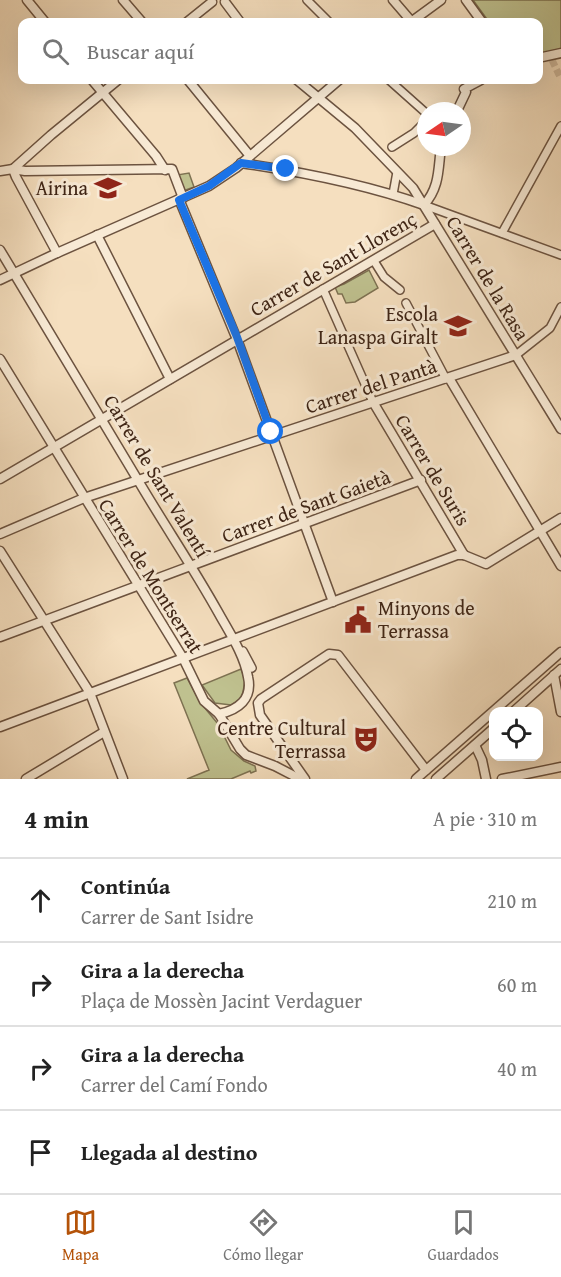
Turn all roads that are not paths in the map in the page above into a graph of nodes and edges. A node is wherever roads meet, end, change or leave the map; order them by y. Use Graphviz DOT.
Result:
graph roads {
  1 [pos="27,0"];
  2 [pos="123,0"];
  3 [pos="308,0"];
  4 [pos="393,0"];
  5 [pos="441,0"];
  6 [pos="466,0"];
  7 [pos="211,1"];
  8 [pos="226,1"];
  9 [pos="42,18"];
  10 [pos="139,18"];
  11 [pos="192,18"];
  12 [pos="237,18"];
  13 [pos="325,18"];
  14 [pos="408,18"];
  15 [pos="416,18"];
  16 [pos="479,18"];
  17 [pos="561,53"];
  18 [pos="543,58"];
  19 [pos="95,84"];
  20 [pos="113,84"];
  21 [pos="191,84"];
  22 [pos="302,84"];
  23 [pos="334,84"];
  24 [pos="393,84"];
  25 [pos="461,84"];
  26 [pos="473,84"];
  27 [pos="465,89"];
  28 [pos="103,93"];
  29 [pos="318,97"];
  30 [pos="461,102"];
  31 [pos="417,106"];
  32 [pos="561,126"];
  33 [pos="417,130"];
  34 [pos="392,147"];
  35 [pos="250,156"];
  36 [pos="440,156"];
  37 [pos="241,163"];
  38 [pos="14,169"];
  39 [pos="168,170"];
  40 [pos="0,171"];
  41 [pos="397,172"];
  42 [pos="393,194"];
  43 [pos="181,199"];
  44 [pos="424,205"];
  45 [pos="435,224"];
  46 [pos="502,233"];
  47 [pos="97,235"];
  48 [pos="0,250"];
  49 [pos="57,253"];
  50 [pos="561,255"];
  51 [pos="374,261"];
  52 [pos="14,274"];
  53 [pos="0,280"];
  54 [pos="323,289"];
  55 [pos="400,290"];
  56 [pos="406,303"];
  57 [pos="561,307"];
  58 [pos="550,328"];
  59 [pos="561,330"];
  60 [pos="238,340"];
  61 [pos="516,355"];
  62 [pos="0,359"];
  63 [pos="170,379"];
  64 [pos="448,379"];
  65 [pos="373,402"];
  66 [pos="103,419"];
  67 [pos="561,429"];
  68 [pos="272,435"];
  69 [pos="54,447"];
  70 [pos="0,479"];
  71 [pos="138,479"];
  72 [pos="421,480"];
  73 [pos="84,498"];
  74 [pos="561,518"];
  75 [pos="304,524"];
  76 [pos="539,532"];
  77 [pos="0,534"];
  78 [pos="0,551"];
  79 [pos="464,555"];
  80 [pos="192,566"];
  81 [pos="561,566"];
  82 [pos="139,586"];
  83 [pos="333,602"];
  84 [pos="43,621"];
  85 [pos="0,637"];
  86 [pos="233,639"];
  87 [pos="243,651"];
  88 [pos="561,652"];
  89 [pos="183,658"];
  90 [pos="252,668"];
  91 [pos="557,672"];
  92 [pos="90,693"];
  93 [pos="518,707"];
  94 [pos="561,712"];
  95 [pos="219,714"];
  96 [pos="0,727"];
  97 [pos="104,732"];
  98 [pos="489,732"];
  99 [pos="475,745"];
  100 [pos="561,767"];
  101 [pos="426,770"];
  102 [pos="26,779"];
  103 [pos="123,779"];
  104 [pos="300,779"];
  105 [pos="305,779"];
  106 [pos="416,779"];
  107 [pos="436,779"];
  108 [pos="486,779"];
  109 [pos="502,779"];
  1 -- 9 [label="street"];
  2 -- 10 [label="street"];
  3 -- 13 [label="street"];
  4 -- 14 [label="street"];
  5 -- 15 [label="street"];
  6 -- 16 [label="street"];
  7 -- 8 [label="street"];
  7 -- 11 [label="street"];
  8 -- 12 [label="street"];
  17 -- 18 [label="street"];
  19 -- 28 [label="street"];
  20 -- 28 [label="street"];
  21 -- 35 [label="street"];
  22 -- 29 [label="street, Carrer de la Rasa"];
  23 -- 29 [label="street"];
  24 -- 31 [label="street"];
  25 -- 27 [label="street"];
  26 -- 27 [label="street"];
  27 -- 30 [label="street"];
  28 -- 38 [label="street"];
  28 -- 39 [label="street"];
  29 -- 35 [label="street"];
  29 -- 41 [label="street, Carrer de la Rasa"];
  32 -- 46 [label="street"];
  33 -- 34 [label="street"];
  35 -- 37 [label="street"];
  36 -- 44 [label="street"];
  37 -- 42 [label="street"];
  37 -- 43 [label="street"];
  38 -- 39 [label="street"];
  38 -- 40 [label="street"];
  38 -- 49 [label="street"];
  39 -- 43 [label="street"];
  41 -- 42 [label="street"];
  41 -- 44 [label="street, Carrer de la Rasa"];
  42 -- 44 [label="street"];
  43 -- 47 [label="street"];
  43 -- 60 [label="street"];
  44 -- 45 [label="street, Carrer de la Rasa"];
  44 -- 46 [label="street"];
  45 -- 54 [label="street, Carrer de Sant Llorenç"];
  45 -- 61 [label="street, Carrer de la Rasa"];
  46 -- 50 [label="street"];
  47 -- 49 [label="street"];
  47 -- 63 [label="street"];
  48 -- 52 [label="street, Carrer de Sant Valentí"];
  49 -- 52 [label="street"];
  51 -- 55 [label="street"];
  52 -- 53 [label="street"];
  52 -- 66 [label="street, Carrer de Sant Valentí"];
  54 -- 60 [label="street, Carrer de Sant Llorenç"];
  54 -- 65 [label="street"];
  56 -- 64 [label="street"];
  57 -- 58 [label="street"];
  58 -- 59 [label="street"];
  58 -- 61 [label="street"];
  60 -- 63 [label="street, Carrer de Sant Llorenç"];
  60 -- 68 [label="street"];
  61 -- 64 [label="street, Carrer del Pantà"];
  61 -- 67 [label="street, Carrer de la Rasa"];
  62 -- 69 [label="street, Carrer de Montserrat"];
  63 -- 66 [label="street, Carrer de Sant Llorenç"];
  64 -- 65 [label="street, Carrer del Pantà"];
  64 -- 76 [label="street"];
  65 -- 68 [label="street, Carrer del Pantà"];
  65 -- 72 [label="street, Carrer de Suris"];
  66 -- 69 [label="street, Carrer de Sant Llorenç"];
  66 -- 71 [label="street, Carrer de Sant Valentí"];
  68 -- 71 [label="street, Carrer del Pantà"];
  68 -- 75 [label="street"];
  69 -- 70 [label="street, Carrer de Sant Llorenç"];
  69 -- 73 [label="street, Carrer de Montserrat"];
  71 -- 73 [label="street, Carrer del Pantà"];
  71 -- 80 [label="street, Carrer de Sant Valentí"];
  72 -- 75 [label="street, Carrer de Sant Gaietà"];
  72 -- 79 [label="street, Carrer de Suris"];
  73 -- 77 [label="street, Carrer del Pantà"];
  73 -- 82 [label="street, Carrer de Montserrat"];
  74 -- 76 [label="street"];
  75 -- 80 [label="street, Carrer de Sant Gaietà"];
  75 -- 83 [label="street"];
  76 -- 79 [label="street"];
  76 -- 81 [label="street"];
  78 -- 84 [label="street"];
  79 -- 83 [label="street"];
  80 -- 82 [label="street, Carrer de Sant Gaietà"];
  80 -- 86 [label="street, Carrer de Sant Valentí"];
  82 -- 84 [label="street, Carrer de Sant Gaietà"];
  82 -- 89 [label="street, Carrer de Montserrat"];
  83 -- 86 [label="street"];
  84 -- 85 [label="street, Carrer de Sant Gaietà"];
  84 -- 92 [label="street"];
  86 -- 89 [label="street"];
  86 -- 95 [label="street, Carrer de Sant Valentí"];
  87 -- 90 [label="street"];
  88 -- 101 [label="street"];
  89 -- 92 [label="street"];
  89 -- 95 [label="street, Carrer de Montserrat"];
  91 -- 93 [label="street"];
  91 -- 94 [label="street"];
  92 -- 96 [label="street"];
  92 -- 97 [label="street"];
  95 -- 104 [label="street, Carrer de Montserrat"];
  97 -- 102 [label="street"];
  97 -- 103 [label="street"];
  98 -- 99 [label="street"];
  99 -- 107 [label="street"];
  99 -- 108 [label="street"];
  100 -- 109 [label="street"];
  101 -- 105 [label="street"];
  101 -- 106 [label="street"];
}
